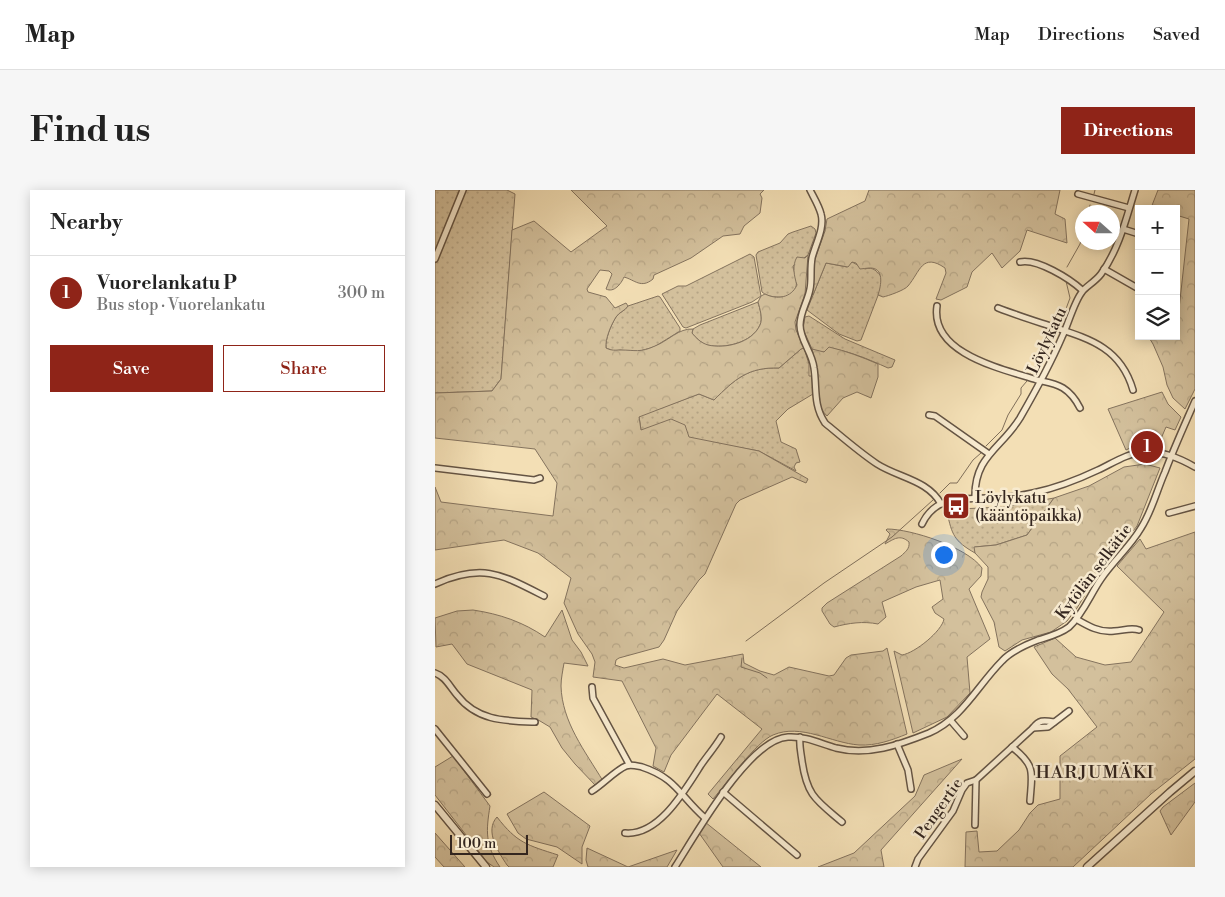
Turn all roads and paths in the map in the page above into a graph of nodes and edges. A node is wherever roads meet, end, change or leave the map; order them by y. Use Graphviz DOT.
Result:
graph roads {
  1 [pos="463,190"];
  2 [pos="810,190"];
  3 [pos="1135,190"];
  4 [pos="1078,194"];
  5 [pos="1129,208"];
  6 [pos="1123,229"];
  7 [pos="1135,233"];
  8 [pos="435,259"];
  9 [pos="1020,262"];
  10 [pos="1104,269"];
  11 [pos="1135,287"];
  12 [pos="1082,290"];
  13 [pos="937,306"];
  14 [pos="998,308"];
  15 [pos="1065,331"];
  16 [pos="1041,381"];
  17 [pos="1133,390"];
  18 [pos="1195,401"];
  19 [pos="1080,408"];
  20 [pos="929,415"];
  21 [pos="989,454"];
  22 [pos="1171,456"];
  23 [pos="1195,467"];
  24 [pos="435,468"];
  25 [pos="540,478"];
  26 [pos="975,498"];
  27 [pos="941,504"];
  28 [pos="1195,506"];
  29 [pos="1169,513"];
  30 [pos="922,524"];
  31 [pos="435,584"];
  32 [pos="544,596"];
  33 [pos="1076,619"];
  34 [pos="1139,630"];
  35 [pos="435,673"];
  36 [pos="592,687"];
  37 [pos="1069,711"];
  38 [pos="951,721"];
  39 [pos="535,722"];
  40 [pos="435,729"];
  41 [pos="964,736"];
  42 [pos="721,737"];
  43 [pos="800,737"];
  44 [pos="897,744"];
  45 [pos="1012,747"];
  46 [pos="629,764"];
  47 [pos="1195,771"];
  48 [pos="976,780"];
  49 [pos="911,789"];
  50 [pos="592,791"];
  51 [pos="723,792"];
  52 [pos="487,794"];
  53 [pos="683,794"];
  54 [pos="1030,801"];
  55 [pos="435,805"];
  56 [pos="705,818"];
  57 [pos="842,822"];
  58 [pos="975,825"];
  59 [pos="625,833"];
  60 [pos="797,855"];
  61 [pos="486,867"];
  62 [pos="675,867"];
  63 [pos="915,867"];
  64 [pos="1087,867"];
  1 -- 8 [label="street"];
  2 -- 27 [label="street"];
  3 -- 5 [label="street, Löylykatu"];
  4 -- 5 [label="street"];
  5 -- 6 [label="street, Löylykatu"];
  6 -- 7 [label="street"];
  6 -- 10 [label="street, Löylykatu"];
  9 -- 12 [label="street"];
  10 -- 11 [label="street"];
  10 -- 12 [label="street, Löylykatu"];
  12 -- 15 [label="street, Löylykatu"];
  13 -- 16 [label="street"];
  14 -- 15 [label="street"];
  15 -- 16 [label="street, Löylykatu"];
  15 -- 17 [label="street"];
  16 -- 19 [label="street"];
  16 -- 21 [label="street, Löylykatu"];
  18 -- 22 [label="street, Kytölän selkätie"];
  20 -- 21 [label="street"];
  21 -- 26 [label="street, Löylykatu"];
  22 -- 23 [label="street"];
  22 -- 26 [label="street"];
  22 -- 33 [label="street, Kytölän selkätie"];
  24 -- 25 [label="street"];
  26 -- 27 [label="street"];
  27 -- 30 [label="street"];
  28 -- 29 [label="street"];
  31 -- 32 [label="street"];
  33 -- 34 [label="street"];
  33 -- 38 [label="street, Kytölän selkätie"];
  35 -- 39 [label="street"];
  36 -- 46 [label="street"];
  37 -- 45 [label="street, Pengertie"];
  38 -- 41 [label="street"];
  38 -- 44 [label="street, Kytölän selkätie"];
  40 -- 52 [label="street"];
  42 -- 53 [label="street"];
  43 -- 44 [label="street, Kytölän selkätie"];
  43 -- 51 [label="street, Kytölän selkätie"];
  43 -- 57 [label="street"];
  44 -- 49 [label="street"];
  45 -- 48 [label="street, Pengertie"];
  45 -- 54 [label="street"];
  46 -- 50 [label="street"];
  46 -- 53 [label="street"];
  47 -- 64 [label="street"];
  48 -- 58 [label="street"];
  48 -- 63 [label="street, Pengertie"];
  51 -- 56 [label="street, Kytölän selkätie"];
  51 -- 60 [label="street"];
  53 -- 56 [label="street"];
  53 -- 59 [label="street"];
  55 -- 61 [label="street"];
  56 -- 62 [label="street, Kytölän selkätie"];
}
